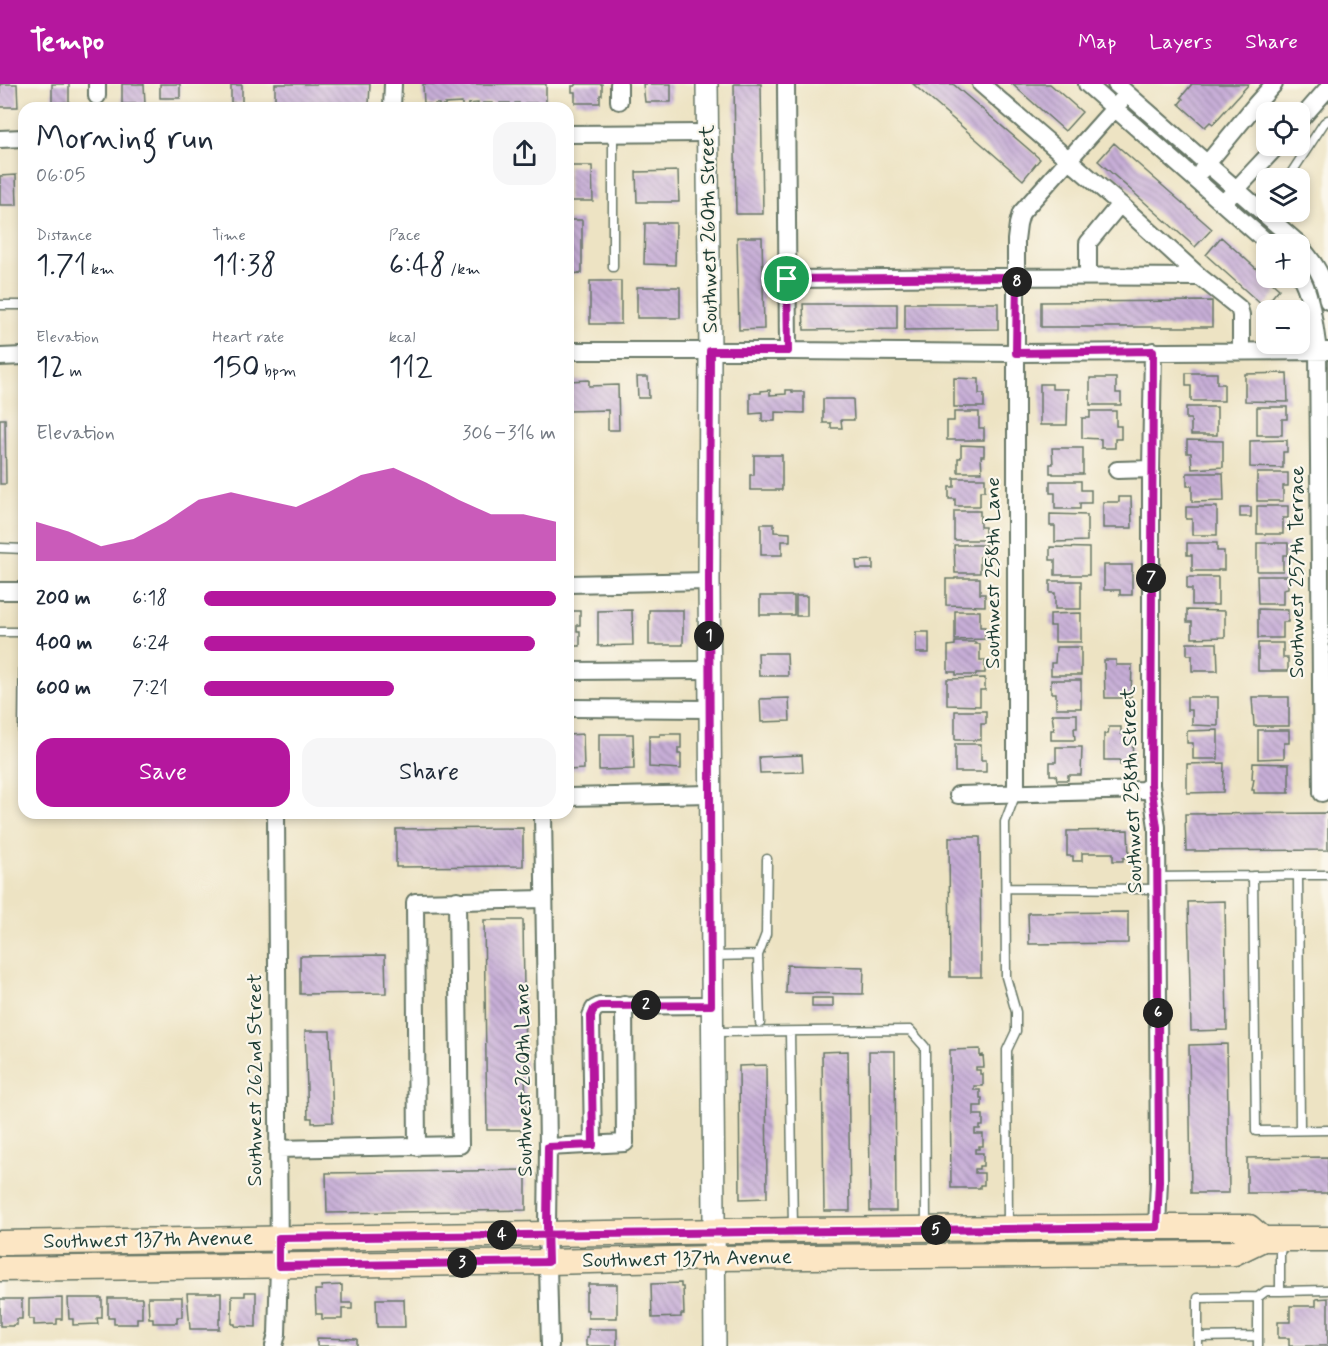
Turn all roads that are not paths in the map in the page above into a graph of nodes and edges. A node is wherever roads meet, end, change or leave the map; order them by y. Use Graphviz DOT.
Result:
graph roads {
  1 [pos="393,84"];
  2 [pos="707,84"];
  3 [pos="786,84"];
  4 [pos="981,84"];
  5 [pos="1087,84"];
  6 [pos="1274,84"];
  7 [pos="1328,88"];
  8 [pos="1122,89"];
  9 [pos="392,102"];
  10 [pos="1114,108"];
  11 [pos="1310,108"];
  12 [pos="1328,120"];
  13 [pos="613,133"];
  14 [pos="707,133"];
  15 [pos="574,134"];
  16 [pos="18,138"];
  17 [pos="0,139"];
  18 [pos="1268,156"];
  19 [pos="1067,160"];
  20 [pos="1207,164"];
  21 [pos="1295,168"];
  22 [pos="1194,179"];
  23 [pos="1236,190"];
  24 [pos="1256,201"];
  25 [pos="1120,204"];
  26 [pos="1222,204"];
  27 [pos="1278,222"];
  28 [pos="1257,234"];
  29 [pos="1289,234"];
  30 [pos="1310,258"];
  31 [pos="613,267"];
  32 [pos="1088,275"];
  33 [pos="1017,277"];
  34 [pos="1200,277"];
  35 [pos="787,279"];
  36 [pos="1305,288"];
  37 [pos="1328,301"];
  38 [pos="0,305"];
  39 [pos="18,305"];
  40 [pos="574,351"];
  41 [pos="710,351"];
  42 [pos="788,351"];
  43 [pos="1153,351"];
  44 [pos="1241,351"];
  45 [pos="1323,351"];
  46 [pos="1016,353"];
  47 [pos="18,356"];
  48 [pos="0,357"];
  49 [pos="1151,469"];
  50 [pos="1117,470"];
  51 [pos="0,549"];
  52 [pos="18,549"];
  53 [pos="709,581"];
  54 [pos="574,584"];
  55 [pos="0,591"];
  56 [pos="18,591"];
  57 [pos="18,631"];
  58 [pos="0,632"];
  59 [pos="1324,653"];
  60 [pos="709,670"];
  61 [pos="574,671"];
  62 [pos="574,708"];
  63 [pos="710,709"];
  64 [pos="1324,717"];
  65 [pos="1151,785"];
  66 [pos="1016,793"];
  67 [pos="1322,793"];
  68 [pos="710,794"];
  69 [pos="957,795"];
  70 [pos="574,796"];
  71 [pos="276,819"];
  72 [pos="543,819"];
  73 [pos="767,859"];
  74 [pos="1298,875"];
  75 [pos="1328,875"];
  76 [pos="1253,876"];
  77 [pos="1157,883"];
  78 [pos="1006,888"];
  79 [pos="544,899"];
  80 [pos="457,900"];
  81 [pos="758,955"];
  82 [pos="711,956"];
  83 [pos="624,1005"];
  84 [pos="711,1005"];
  85 [pos="760,1023"];
  86 [pos="712,1032"];
  87 [pos="790,1032"];
  88 [pos="1300,1130"];
  89 [pos="1328,1130"];
  90 [pos="593,1145"];
  91 [pos="417,1147"];
  92 [pos="548,1147"];
  93 [pos="278,1149"];
  94 [pos="1157,1227"];
  95 [pos="1008,1229"];
  96 [pos="794,1230"];
  97 [pos="926,1230"];
  98 [pos="714,1232"];
  99 [pos="547,1234"];
  100 [pos="279,1238"];
  101 [pos="1274,1239"];
  102 [pos="1328,1239"];
  103 [pos="0,1243"];
  104 [pos="714,1258"];
  105 [pos="548,1262"];
  106 [pos="279,1266"];
  107 [pos="0,1269"];
  108 [pos="1328,1290"];
  109 [pos="1280,1291"];
  110 [pos="1258,1297"];
  111 [pos="1258,1336"];
  112 [pos="1198,1341"];
  113 [pos="274,1346"];
  114 [pos="550,1346"];
  115 [pos="715,1346"];
  116 [pos="1258,1346"];
  1 -- 9 [label="street"];
  2 -- 14 [label="street, Southwest 260th Street"];
  3 -- 35 [label="street"];
  4 -- 19 [label="street"];
  5 -- 10 [label="street"];
  6 -- 20 [label="street"];
  7 -- 11 [label="street"];
  8 -- 10 [label="street, Southwest 258th Lane"];
  8 -- 20 [label="street"];
  10 -- 19 [label="street, Southwest 258th Lane"];
  10 -- 22 [label="street"];
  12 -- 21 [label="lane"];
  13 -- 14 [label="street"];
  13 -- 15 [label="street"];
  13 -- 31 [label="lane"];
  14 -- 41 [label="street, Southwest 260th Street"];
  16 -- 17 [label="street"];
  18 -- 23 [label="street"];
  19 -- 25 [label="street"];
  19 -- 33 [label="street, Southwest 258th Lane"];
  20 -- 22 [label="street"];
  20 -- 23 [label="street"];
  22 -- 26 [label="street"];
  23 -- 24 [label="street"];
  23 -- 26 [label="street"];
  25 -- 32 [label="street"];
  25 -- 34 [label="street"];
  26 -- 28 [label="street"];
  27 -- 29 [label="street"];
  30 -- 37 [label="street"];
  32 -- 33 [label="street"];
  32 -- 34 [label="street"];
  33 -- 35 [label="street"];
  33 -- 46 [label="street, Southwest 258th Lane"];
  34 -- 44 [label="street"];
  35 -- 42 [label="street"];
  36 -- 45 [label="street, Southwest 257th Terrace"];
  38 -- 39 [label="lane"];
  40 -- 41 [label="street"];
  41 -- 42 [label="street"];
  41 -- 53 [label="street, Southwest 260th Street"];
  42 -- 46 [label="street"];
  43 -- 44 [label="street"];
  43 -- 46 [label="street"];
  43 -- 49 [label="street, Southwest 258th Street"];
  44 -- 45 [label="street"];
  45 -- 59 [label="street, Southwest 257th Terrace"];
  46 -- 66 [label="street, Southwest 258th Lane"];
  47 -- 48 [label="street"];
  49 -- 50 [label="street"];
  49 -- 65 [label="street, Southwest 258th Street"];
  51 -- 52 [label="lane"];
  53 -- 54 [label="street"];
  53 -- 60 [label="street, Southwest 260th Street"];
  55 -- 56 [label="street"];
  57 -- 58 [label="lane"];
  59 -- 64 [label="street, Southwest 257th Terrace"];
  60 -- 61 [label="street"];
  60 -- 63 [label="street, Southwest 260th Street"];
  62 -- 63 [label="street"];
  63 -- 68 [label="street, Southwest 260th Street"];
  64 -- 67 [label="street, Southwest 257th Terrace"];
  65 -- 66 [label="street"];
  65 -- 77 [label="street, Southwest 258th Street"];
  66 -- 69 [label="street"];
  66 -- 78 [label="lane"];
  68 -- 70 [label="street"];
  68 -- 82 [label="street, Southwest 260th Street"];
  71 -- 93 [label="street, Southwest 262nd Street"];
  72 -- 79 [label="street, Southwest 260th Lane"];
  73 -- 81 [label="lane"];
  74 -- 75 [label="lane"];
  74 -- 76 [label="lane"];
  74 -- 88 [label="lane"];
  76 -- 77 [label="lane"];
  76 -- 88 [label="lane"];
  77 -- 78 [label="lane"];
  77 -- 94 [label="street, Southwest 258th Street"];
  78 -- 95 [label="lane"];
  79 -- 80 [label="street"];
  79 -- 92 [label="street, Southwest 260th Lane"];
  80 -- 91 [label="street"];
  80 -- 91 [label="street"];
  81 -- 82 [label="lane"];
  81 -- 85 [label="lane"];
  82 -- 84 [label="street, Southwest 260th Street"];
  83 -- 84 [label="street"];
  83 -- 90 [label="street"];
  83 -- 90 [label="street"];
  84 -- 86 [label="street, Southwest 260th Street"];
  86 -- 87 [label="lane"];
  86 -- 98 [label="street, Southwest 260th Street"];
  87 -- 96 [label="lane"];
  87 -- 97 [label="lane"];
  88 -- 89 [label="lane"];
  90 -- 92 [label="street"];
  91 -- 93 [label="street"];
  92 -- 99 [label="street, Southwest 260th Lane"];
  93 -- 100 [label="street, Southwest 262nd Street"];
  94 -- 95 [label="main road, Southwest 137th Avenue"];
  94 -- 101 [label="main road, Southwest 137th Avenue"];
  95 -- 97 [label="main road, Southwest 137th Avenue"];
  96 -- 97 [label="main road, Southwest 137th Avenue"];
  96 -- 98 [label="main road, Southwest 137th Avenue"];
  98 -- 99 [label="main road, Southwest 137th Avenue"];
  98 -- 104 [label="street, Southwest 260th Street"];
  99 -- 100 [label="main road, Southwest 137th Avenue"];
  99 -- 105 [label="street, Southwest 260th Lane"];
  100 -- 103 [label="main road, Southwest 137th Avenue"];
  100 -- 106 [label="street, Southwest 262nd Street"];
  101 -- 102 [label="main road, Southwest 137th Avenue"];
  101 -- 104 [label="main road, Southwest 137th Avenue"];
  101 -- 109 [label="lane"];
  104 -- 105 [label="main road, Southwest 137th Avenue"];
  104 -- 115 [label="street, Southwest 260th Street"];
  105 -- 106 [label="main road, Southwest 137th Avenue"];
  105 -- 114 [label="street, Southwest 260th Lane"];
  106 -- 107 [label="main road, Southwest 137th Avenue"];
  106 -- 113 [label="street, Southwest 262nd Street"];
  108 -- 109 [label="lane"];
  109 -- 110 [label="lane"];
  110 -- 111 [label="lane"];
  110 -- 112 [label="lane"];
  111 -- 112 [label="lane"];
  111 -- 116 [label="lane"];
}
